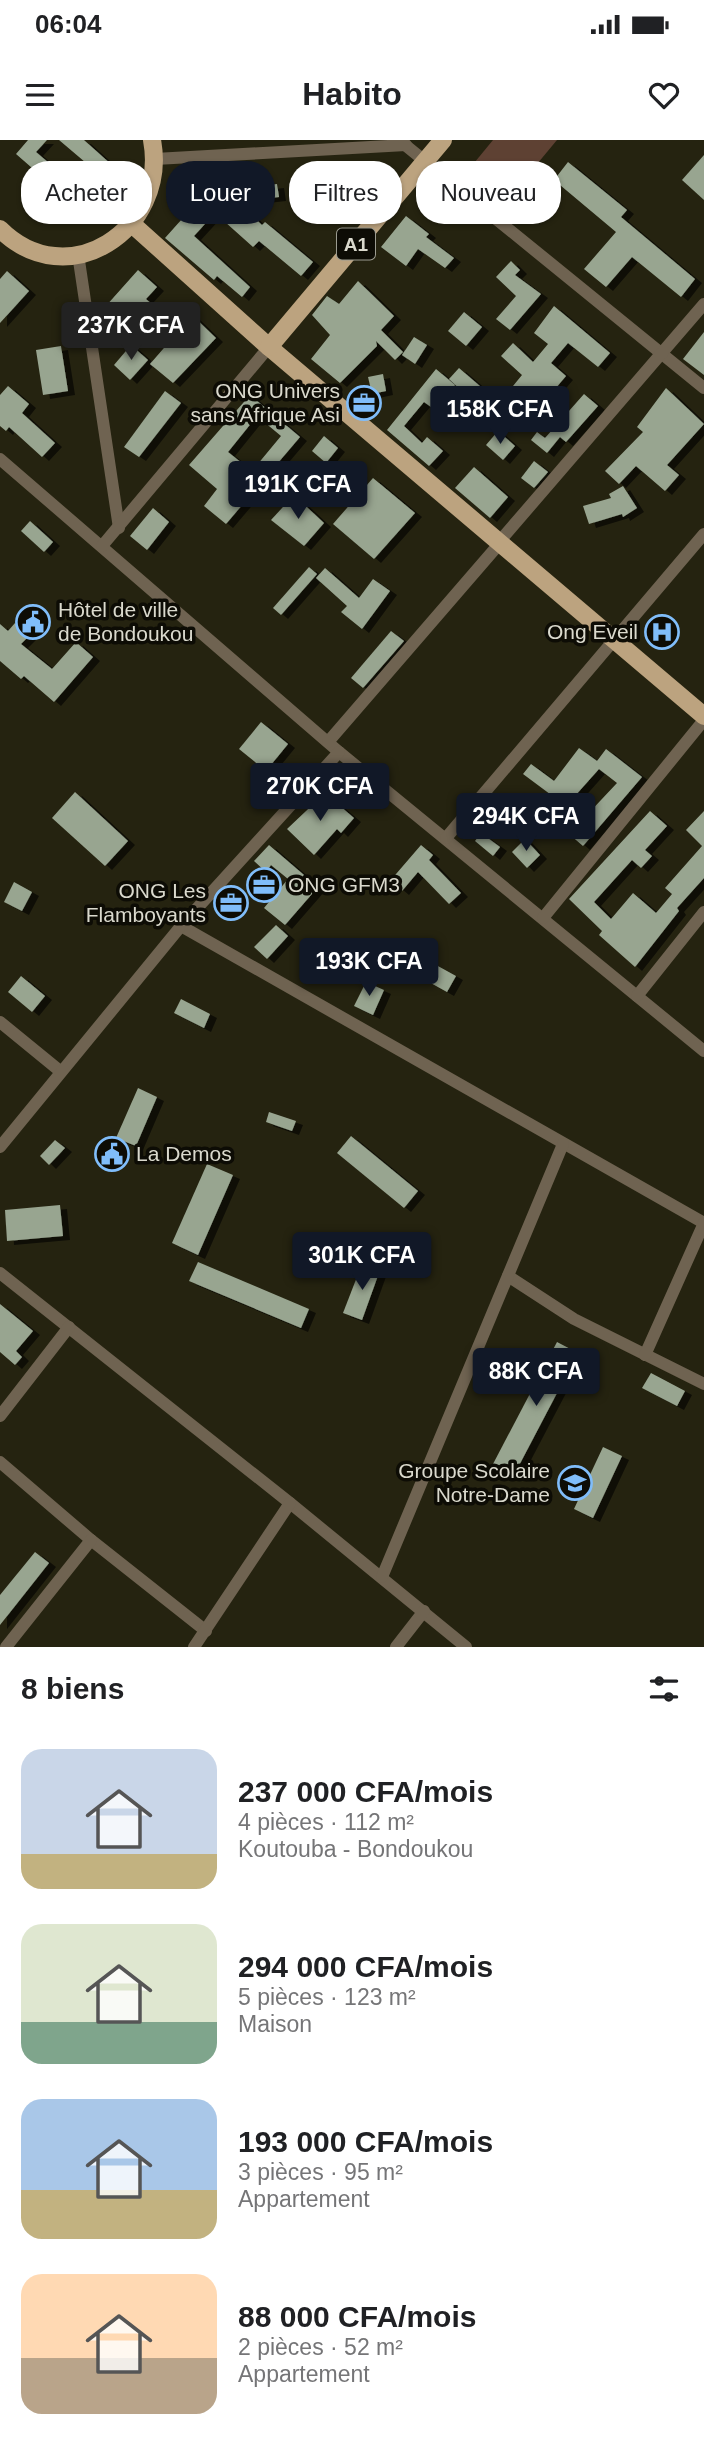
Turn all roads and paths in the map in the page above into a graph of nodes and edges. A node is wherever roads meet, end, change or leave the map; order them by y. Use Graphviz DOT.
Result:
graph roads {
  1 [pos="152,140"];
  2 [pos="443,140"];
  3 [pos="403,143"];
  4 [pos="155,159"];
  5 [pos="424,161"];
  6 [pos="426,161"];
  7 [pos="416,173"];
  8 [pos="152,180"];
  9 [pos="132,224"];
  10 [pos="501,224"];
  11 [pos="2,235"];
  12 [pos="78,254"];
  13 [pos="704,304"];
  14 [pos="269,347"];
  15 [pos="661,355"];
  16 [pos="704,388"];
  17 [pos="0,459"];
  18 [pos="119,528"];
  19 [pos="704,534"];
  20 [pos="500,542"];
  21 [pos="102,546"];
  22 [pos="615,641"];
  23 [pos="704,718"];
  24 [pos="328,742"];
  25 [pos="339,752"];
  26 [pos="446,838"];
  27 [pos="704,912"];
  28 [pos="543,918"];
  29 [pos="181,926"];
  30 [pos="637,996"];
  31 [pos="0,1022"];
  32 [pos="704,1051"];
  33 [pos="60,1071"];
  34 [pos="563,1144"];
  35 [pos="0,1147"];
  36 [pos="704,1223"];
  37 [pos="0,1273"];
  38 [pos="508,1276"];
  39 [pos="69,1327"];
  40 [pos="645,1355"];
  41 [pos="704,1384"];
  42 [pos="0,1416"];
  43 [pos="0,1462"];
  44 [pos="290,1503"];
  45 [pos="91,1540"];
  46 [pos="382,1577"];
  47 [pos="424,1611"];
  48 [pos="206,1631"];
  49 [pos="6,1647"];
  50 [pos="194,1647"];
  51 [pos="396,1647"];
  52 [pos="466,1647"];
  1 -- 4 [label="main road"];
  2 -- 6 [label="main road, A1"];
  3 -- 4 [label="street"];
  3 -- 5 [label="street"];
  4 -- 8 [label="main road"];
  7 -- 14 [label="main road, A1"];
  9 -- 12 [label="main road"];
  9 -- 14 [label="main road"];
  10 -- 15 [label="street"];
  11 -- 12 [label="main road"];
  12 -- 18 [label="street"];
  13 -- 15 [label="street"];
  14 -- 18 [label="street"];
  14 -- 20 [label="main road"];
  15 -- 16 [label="street"];
  15 -- 20 [label="street"];
  17 -- 21 [label="street"];
  18 -- 21 [label="street"];
  19 -- 22 [label="street"];
  20 -- 22 [label="main road"];
  20 -- 24 [label="street"];
  21 -- 24 [label="street"];
  22 -- 23 [label="main road"];
  22 -- 26 [label="street"];
  23 -- 28 [label="street"];
  24 -- 25 [label="street"];
  25 -- 26 [label="street"];
  25 -- 29 [label="street"];
  26 -- 28 [label="street"];
  27 -- 30 [label="street"];
  28 -- 30 [label="street"];
  29 -- 33 [label="street"];
  29 -- 34 [label="street"];
  30 -- 32 [label="street"];
  31 -- 33 [label="street"];
  33 -- 35 [label="street"];
  34 -- 36 [label="street"];
  34 -- 38 [label="street"];
  36 -- 40 [label="street"];
  37 -- 39 [label="street"];
  38 -- 40 [label="street"];
  38 -- 46 [label="street"];
  39 -- 42 [label="street"];
  39 -- 44 [label="street"];
  40 -- 41 [label="street"];
  43 -- 45 [label="street"];
  44 -- 46 [label="street"];
  44 -- 48 [label="street"];
  45 -- 48 [label="street"];
  45 -- 49 [label="street"];
  46 -- 47 [label="street"];
  47 -- 51 [label="street"];
  47 -- 52 [label="street"];
  48 -- 50 [label="street"];
}
